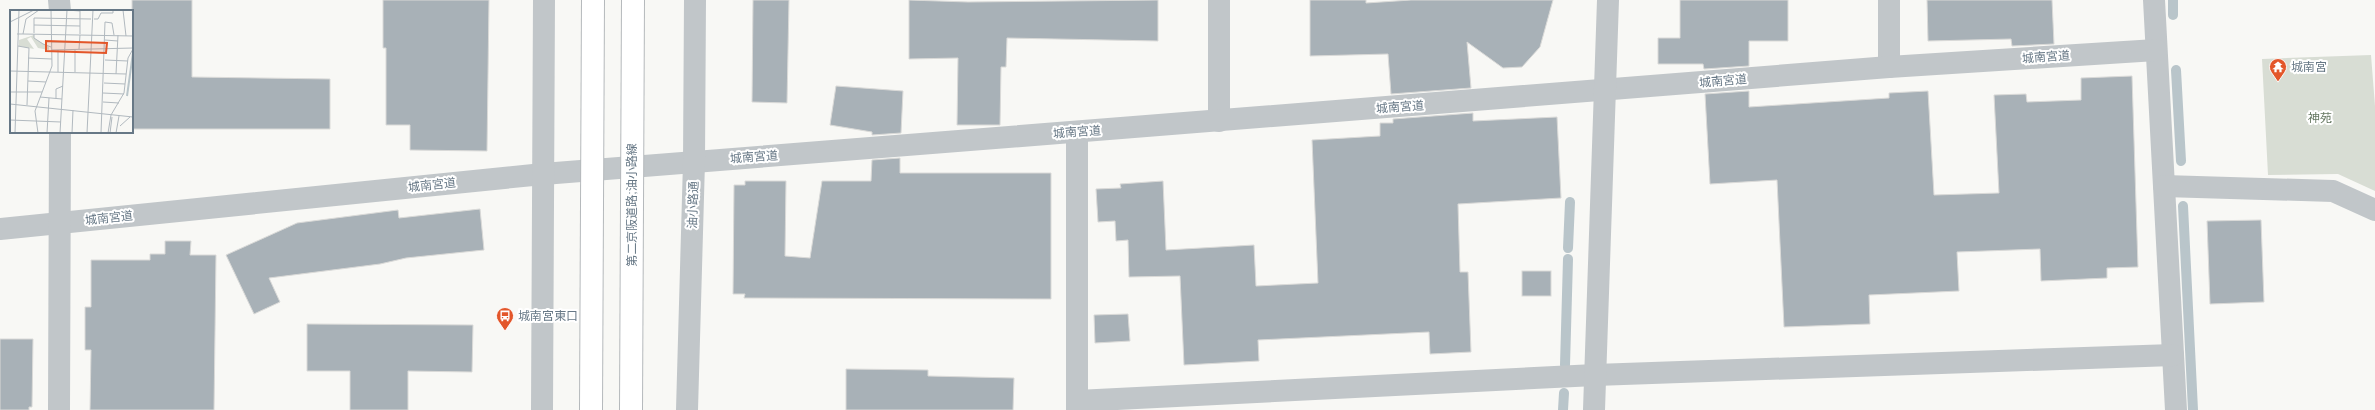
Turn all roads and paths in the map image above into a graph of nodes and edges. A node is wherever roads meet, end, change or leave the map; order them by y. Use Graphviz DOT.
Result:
graph roads {
  1 [pos="544,0"];
  2 [pos="593,0"];
  3 [pos="633,0"];
  4 [pos="694,0"];
  5 [pos="1219,0"];
  6 [pos="1608,0"];
  7 [pos="1889,0"];
  8 [pos="2154,0"];
  9 [pos="2156,50"];
  10 [pos="1889,67"];
  11 [pos="1605,91"];
  12 [pos="1218,121"];
  13 [pos="1077,132"];
  14 [pos="60,133"];
  15 [pos="694,162"];
  16 [pos="543,174"];
  17 [pos="2164,186"];
  18 [pos="2375,210"];
  19 [pos="60,223"];
  20 [pos="0,229"];
  21 [pos="2173,355"];
  22 [pos="1595,375"];
  23 [pos="1077,406"];
  24 [pos="59,410"];
  25 [pos="542,410"];
  26 [pos="591,410"];
  27 [pos="631,410"];
  28 [pos="687,410"];
  29 [pos="1594,410"];
  30 [pos="2176,410"];
  1 -- 16 [label="street"];
  2 -- 26 [label="highway, bridge"];
  3 -- 27 [label="highway, 第二京阪道路;油小路線, bridge"];
  4 -- 15 [label="street, 油小路通"];
  5 -- 12 [label="street"];
  6 -- 11 [label="street"];
  7 -- 10 [label="street"];
  8 -- 9 [label="street"];
  9 -- 10 [label="street, 城南宮道"];
  9 -- 17 [label="street"];
  10 -- 11 [label="street, 城南宮道"];
  11 -- 12 [label="street, 城南宮道"];
  11 -- 22 [label="street"];
  12 -- 13 [label="street, 城南宮道"];
  13 -- 15 [label="street, 城南宮道"];
  13 -- 23 [label="street"];
  14 -- 19 [label="street"];
  15 -- 16 [label="street, 城南宮道"];
  15 -- 28 [label="street, 油小路通"];
  16 -- 19 [label="street, 城南宮道"];
  16 -- 25 [label="street"];
  17 -- 18 [label="street"];
  17 -- 21 [label="street"];
  19 -- 20 [label="street, 城南宮道"];
  19 -- 24 [label="street"];
  21 -- 22 [label="street"];
  21 -- 30 [label="street"];
  22 -- 23 [label="street"];
  22 -- 29 [label="street"];
}
